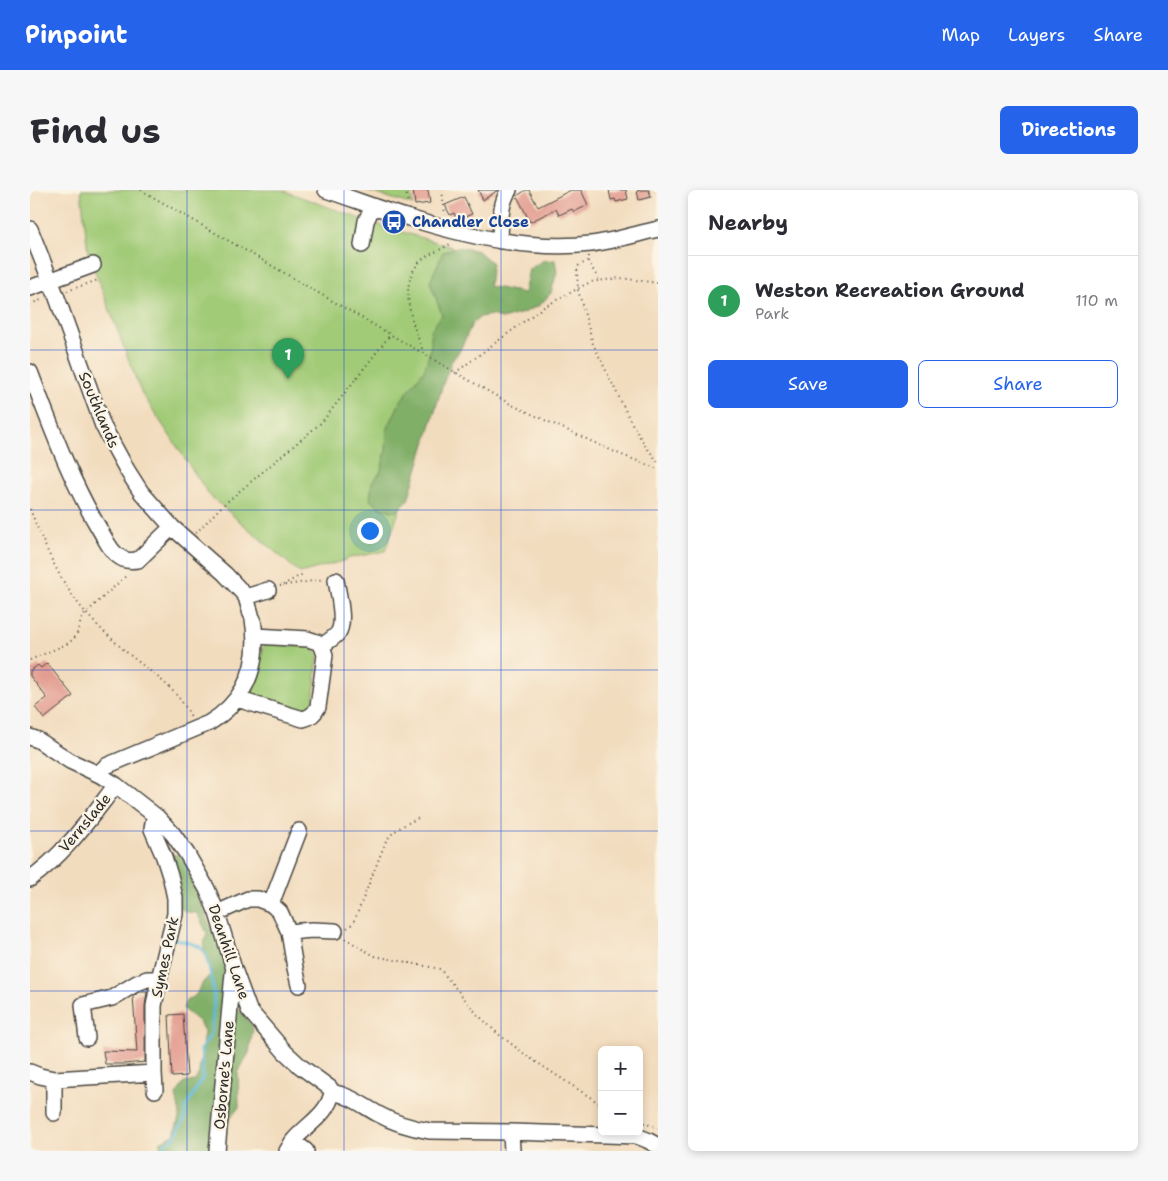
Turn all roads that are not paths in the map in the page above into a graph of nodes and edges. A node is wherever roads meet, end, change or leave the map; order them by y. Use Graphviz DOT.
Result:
graph roads {
  1 [pos="509,190"];
  2 [pos="333,191"];
  3 [pos="373,206"];
  4 [pos="658,229"];
  5 [pos="30,230"];
  6 [pos="500,241"];
  7 [pos="362,245"];
  8 [pos="93,264"];
  9 [pos="50,280"];
  10 [pos="30,288"];
  11 [pos="30,372"];
  12 [pos="172,527"];
  13 [pos="336,580"];
  14 [pos="275,588"];
  15 [pos="246,597"];
  16 [pos="256,636"];
  17 [pos="322,646"];
  18 [pos="237,699"];
  19 [pos="30,737"];
  20 [pos="100,775"];
  21 [pos="116,785"];
  22 [pos="157,818"];
  23 [pos="292,835"];
  24 [pos="30,879"];
  25 [pos="271,904"];
  26 [pos="217,913"];
  27 [pos="335,931"];
  28 [pos="290,932"];
  29 [pos="234,969"];
  30 [pos="159,980"];
  31 [pos="299,985"];
  32 [pos="87,1038"];
  33 [pos="30,1072"];
  34 [pos="154,1073"];
  35 [pos="54,1078"];
  36 [pos="155,1090"];
  37 [pos="332,1092"];
  38 [pos="54,1113"];
  39 [pos="512,1132"];
  40 [pos="290,1146"];
  41 [pos="658,1146"];
  42 [pos="217,1151"];
  43 [pos="306,1151"];
  44 [pos="512,1151"];
  1 -- 6 [label="street"];
  2 -- 3 [label="street"];
  3 -- 6 [label="street"];
  3 -- 7 [label="street"];
  4 -- 6 [label="street"];
  5 -- 9 [label="street, Southlands"];
  8 -- 9 [label="street"];
  9 -- 10 [label="street"];
  9 -- 12 [label="street, Southlands"];
  11 -- 12 [label="street"];
  12 -- 15 [label="street, Southlands"];
  13 -- 17 [label="street"];
  14 -- 15 [label="street"];
  15 -- 16 [label="street, Southlands"];
  16 -- 17 [label="street"];
  16 -- 18 [label="street, Southlands"];
  17 -- 18 [label="street"];
  18 -- 20 [label="street, Southlands"];
  19 -- 20 [label="street, Deanhill Lane"];
  20 -- 21 [label="street, Deanhill Lane"];
  21 -- 22 [label="street, Deanhill Lane"];
  21 -- 24 [label="street, Vernslade"];
  22 -- 26 [label="street, Deanhill Lane"];
  22 -- 30 [label="street, Symes Park"];
  23 -- 25 [label="street"];
  25 -- 26 [label="street"];
  25 -- 28 [label="street"];
  26 -- 29 [label="street, Deanhill Lane"];
  27 -- 28 [label="street"];
  28 -- 31 [label="street"];
  29 -- 37 [label="street, Deanhill Lane"];
  29 -- 42 [label="street, Osborne's Lane"];
  30 -- 32 [label="street"];
  30 -- 34 [label="street, Symes Park"];
  33 -- 35 [label="street"];
  34 -- 35 [label="street"];
  34 -- 36 [label="street, Symes Park"];
  35 -- 38 [label="street"];
  37 -- 39 [label="street, Deanhill Lane"];
  37 -- 40 [label="street"];
  39 -- 41 [label="street, Deanhill Lane"];
  39 -- 44 [label="street"];
  40 -- 43 [label="street"];
}
